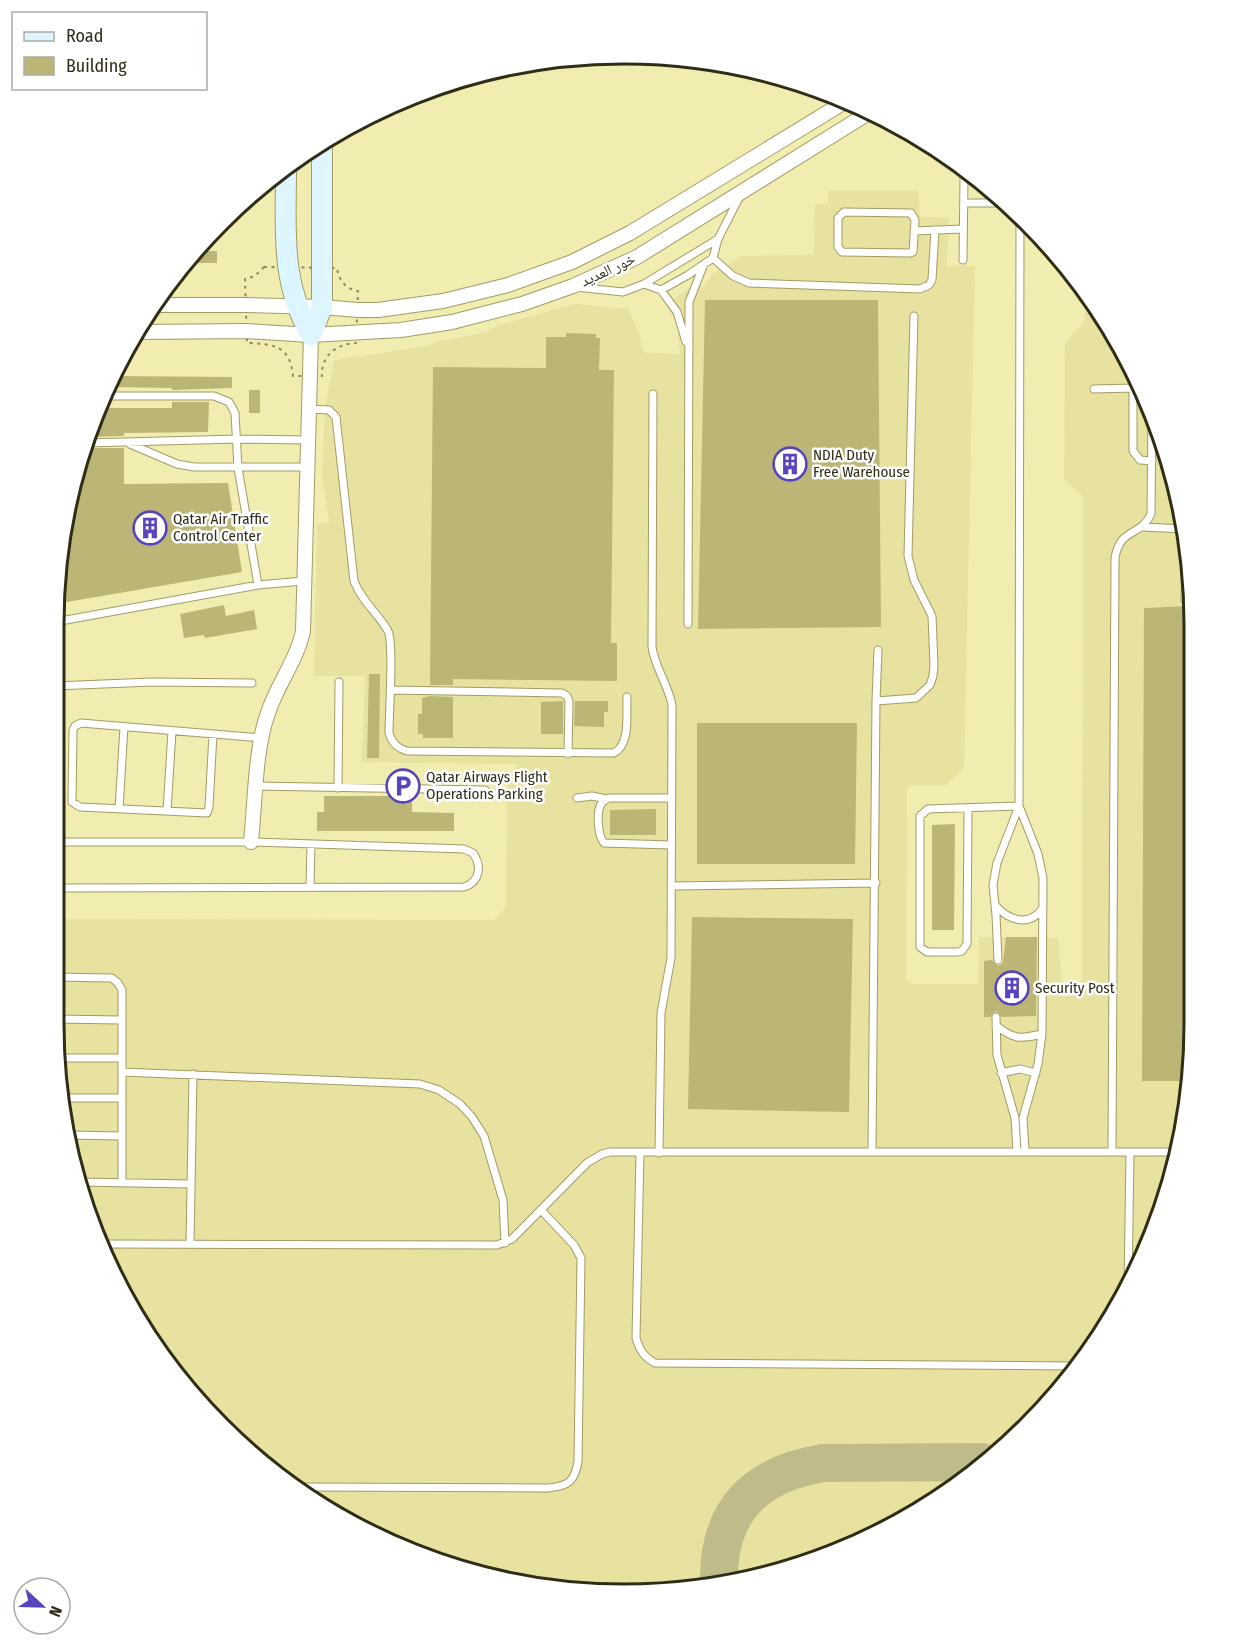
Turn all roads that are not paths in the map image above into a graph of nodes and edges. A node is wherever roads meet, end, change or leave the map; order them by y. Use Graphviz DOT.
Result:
graph roads {
  1 [pos="837,106"];
  2 [pos="861,117"];
  3 [pos="322,154"];
  4 [pos="286,179"];
  5 [pos="964,179"];
  6 [pos="743,189"];
  7 [pos="964,203"];
  8 [pos="994,203"];
  9 [pos="962,229"];
  10 [pos="1020,229"];
  11 [pos="935,230"];
  12 [pos="914,231"];
  13 [pos="718,240"];
  14 [pos="713,258"];
  15 [pos="963,260"];
  16 [pos="704,264"];
  17 [pos="644,284"];
  18 [pos="573,286"];
  19 [pos="661,290"];
  20 [pos="165,305"];
  21 [pos="297,306"];
  22 [pos="322,307"];
  23 [pos="914,316"];
  24 [pos="147,332"];
  25 [pos="311,335"];
  26 [pos="689,353"];
  27 [pos="1133,388"];
  28 [pos="1094,389"];
  29 [pos="1133,390"];
  30 [pos="653,394"];
  31 [pos="113,396"];
  32 [pos="308,409"];
  33 [pos="1152,436"];
  34 [pos="237,439"];
  35 [pos="308,440"];
  36 [pos="94,443"];
  37 [pos="128,444"];
  38 [pos="1152,461"];
  39 [pos="307,467"];
  40 [pos="238,468"];
  41 [pos="1143,527"];
  42 [pos="1176,529"];
  43 [pos="303,581"];
  44 [pos="258,585"];
  45 [pos="64,620"];
  46 [pos="688,624"];
  47 [pos="878,650"];
  48 [pos="339,682"];
  49 [pos="252,683"];
  50 [pos="64,686"];
  51 [pos="390,690"];
  52 [pos="627,697"];
  53 [pos="876,701"];
  54 [pos="123,727"];
  55 [pos="172,731"];
  56 [pos="213,734"];
  57 [pos="262,738"];
  58 [pos="568,754"];
  59 [pos="256,786"];
  60 [pos="338,788"];
  61 [pos="485,790"];
  62 [pos="577,798"];
  63 [pos="671,798"];
  64 [pos="606,799"];
  65 [pos="1019,806"];
  66 [pos="119,809"];
  67 [pos="968,809"];
  68 [pos="167,811"];
  69 [pos="64,842"];
  70 [pos="252,842"];
  71 [pos="311,844"];
  72 [pos="671,845"];
  73 [pos="876,883"];
  74 [pos="671,886"];
  75 [pos="310,887"];
  76 [pos="64,888"];
  77 [pos="995,905"];
  78 [pos="1043,908"];
  79 [pos="998,960"];
  80 [pos="64,977"];
  81 [pos="996,1017"];
  82 [pos="64,1019"];
  83 [pos="122,1020"];
  84 [pos="996,1025"];
  85 [pos="1042,1034"];
  86 [pos="66,1058"];
  87 [pos="122,1059"];
  88 [pos="122,1072"];
  89 [pos="1001,1073"];
  90 [pos="1036,1073"];
  91 [pos="193,1074"];
  92 [pos="69,1098"];
  93 [pos="122,1098"];
  94 [pos="76,1135"];
  95 [pos="121,1136"];
  96 [pos="1021,1151"];
  97 [pos="872,1152"];
  98 [pos="1112,1152"];
  99 [pos="1130,1152"];
  100 [pos="1169,1152"];
  101 [pos="640,1153"];
  102 [pos="659,1153"];
  103 [pos="88,1182"];
  104 [pos="122,1183"];
  105 [pos="190,1184"];
  106 [pos="542,1211"];
  107 [pos="505,1243"];
  108 [pos="110,1244"];
  109 [pos="190,1244"];
  110 [pos="1128,1268"];
  111 [pos="1067,1366"];
  112 [pos="310,1487"];
  1 -- 22 [label="street, خور العديد"];
  2 -- 6 [label="street, خور العديد"];
  3 -- 22 [label="main road"];
  4 -- 21 [label="main road"];
  5 -- 7 [label="lane"];
  6 -- 13 [label="lane"];
  6 -- 18 [label="street, خور العديد"];
  7 -- 8 [label="lane"];
  7 -- 9 [label="lane"];
  9 -- 11 [label="lane"];
  9 -- 15 [label="lane"];
  10 -- 65 [label="lane"];
  11 -- 12 [label="lane"];
  11 -- 14 [label="lane"];
  12 -- 12 [label="lane"];
  13 -- 14 [label="lane"];
  13 -- 17 [label="lane"];
  14 -- 16 [label="lane"];
  16 -- 19 [label="lane"];
  16 -- 26 [label="lane"];
  17 -- 18 [label="lane"];
  17 -- 19 [label="lane"];
  18 -- 25 [label="street, خور العديد"];
  19 -- 26 [label="lane"];
  20 -- 21 [label="street, خور العديد"];
  21 -- 22 [label="street, خور العديد"];
  21 -- 25 [label="main road"];
  22 -- 25 [label="main road"];
  23 -- 53 [label="lane"];
  24 -- 25 [label="street, خور العديد"];
  25 -- 32 [label="street"];
  26 -- 46 [label="lane"];
  27 -- 28 [label="lane"];
  29 -- 38 [label="lane"];
  30 -- 63 [label="lane"];
  31 -- 34 [label="lane"];
  32 -- 35 [label="street"];
  32 -- 51 [label="lane"];
  33 -- 38 [label="lane"];
  34 -- 35 [label="lane"];
  34 -- 37 [label="lane"];
  34 -- 40 [label="lane"];
  35 -- 39 [label="street"];
  36 -- 37 [label="lane"];
  37 -- 40 [label="lane"];
  38 -- 41 [label="lane"];
  39 -- 40 [label="lane"];
  39 -- 43 [label="street"];
  40 -- 44 [label="lane"];
  41 -- 42 [label="lane"];
  41 -- 98 [label="lane"];
  43 -- 44 [label="lane"];
  43 -- 57 [label="street"];
  44 -- 45 [label="lane"];
  47 -- 53 [label="lane"];
  48 -- 60 [label="lane"];
  49 -- 50 [label="lane"];
  51 -- 58 [label="lane"];
  51 -- 58 [label="lane"];
  52 -- 58 [label="lane"];
  53 -- 73 [label="lane"];
  54 -- 55 [label="lane"];
  54 -- 66 [label="lane"];
  54 -- 66 [label="lane"];
  55 -- 56 [label="lane"];
  55 -- 68 [label="lane"];
  56 -- 57 [label="lane"];
  56 -- 68 [label="lane"];
  57 -- 59 [label="street"];
  59 -- 60 [label="lane"];
  59 -- 70 [label="street"];
  60 -- 61 [label="lane"];
  62 -- 64 [label="lane"];
  63 -- 64 [label="lane"];
  63 -- 72 [label="lane"];
  64 -- 72 [label="lane"];
  65 -- 67 [label="lane"];
  65 -- 77 [label="lane"];
  65 -- 78 [label="lane"];
  66 -- 68 [label="lane"];
  67 -- 67 [label="lane"];
  69 -- 70 [label="lane"];
  70 -- 71 [label="lane"];
  71 -- 75 [label="lane"];
  71 -- 75 [label="lane"];
  72 -- 74 [label="lane"];
  73 -- 74 [label="lane"];
  73 -- 97 [label="lane"];
  74 -- 102 [label="lane"];
  75 -- 76 [label="lane"];
  77 -- 78 [label="lane"];
  77 -- 79 [label="lane"];
  78 -- 85 [label="lane"];
  80 -- 83 [label="lane"];
  81 -- 84 [label="lane"];
  82 -- 83 [label="lane"];
  83 -- 87 [label="lane"];
  84 -- 85 [label="lane"];
  84 -- 89 [label="lane"];
  85 -- 90 [label="lane"];
  86 -- 87 [label="lane"];
  87 -- 88 [label="lane"];
  88 -- 91 [label="lane"];
  88 -- 93 [label="lane"];
  89 -- 90 [label="lane"];
  89 -- 96 [label="lane"];
  90 -- 96 [label="lane"];
  91 -- 105 [label="lane"];
  91 -- 107 [label="lane"];
  92 -- 93 [label="lane"];
  93 -- 95 [label="lane"];
  94 -- 95 [label="lane"];
  95 -- 104 [label="lane"];
  96 -- 97 [label="lane"];
  96 -- 98 [label="lane"];
  97 -- 102 [label="lane"];
  98 -- 99 [label="lane"];
  99 -- 100 [label="lane"];
  99 -- 110 [label="lane"];
  101 -- 102 [label="lane"];
  101 -- 106 [label="lane"];
  101 -- 111 [label="lane"];
  103 -- 104 [label="lane"];
  104 -- 105 [label="lane"];
  105 -- 109 [label="lane"];
  106 -- 107 [label="lane"];
  106 -- 112 [label="lane"];
  107 -- 109 [label="lane"];
  108 -- 109 [label="lane"];
}
